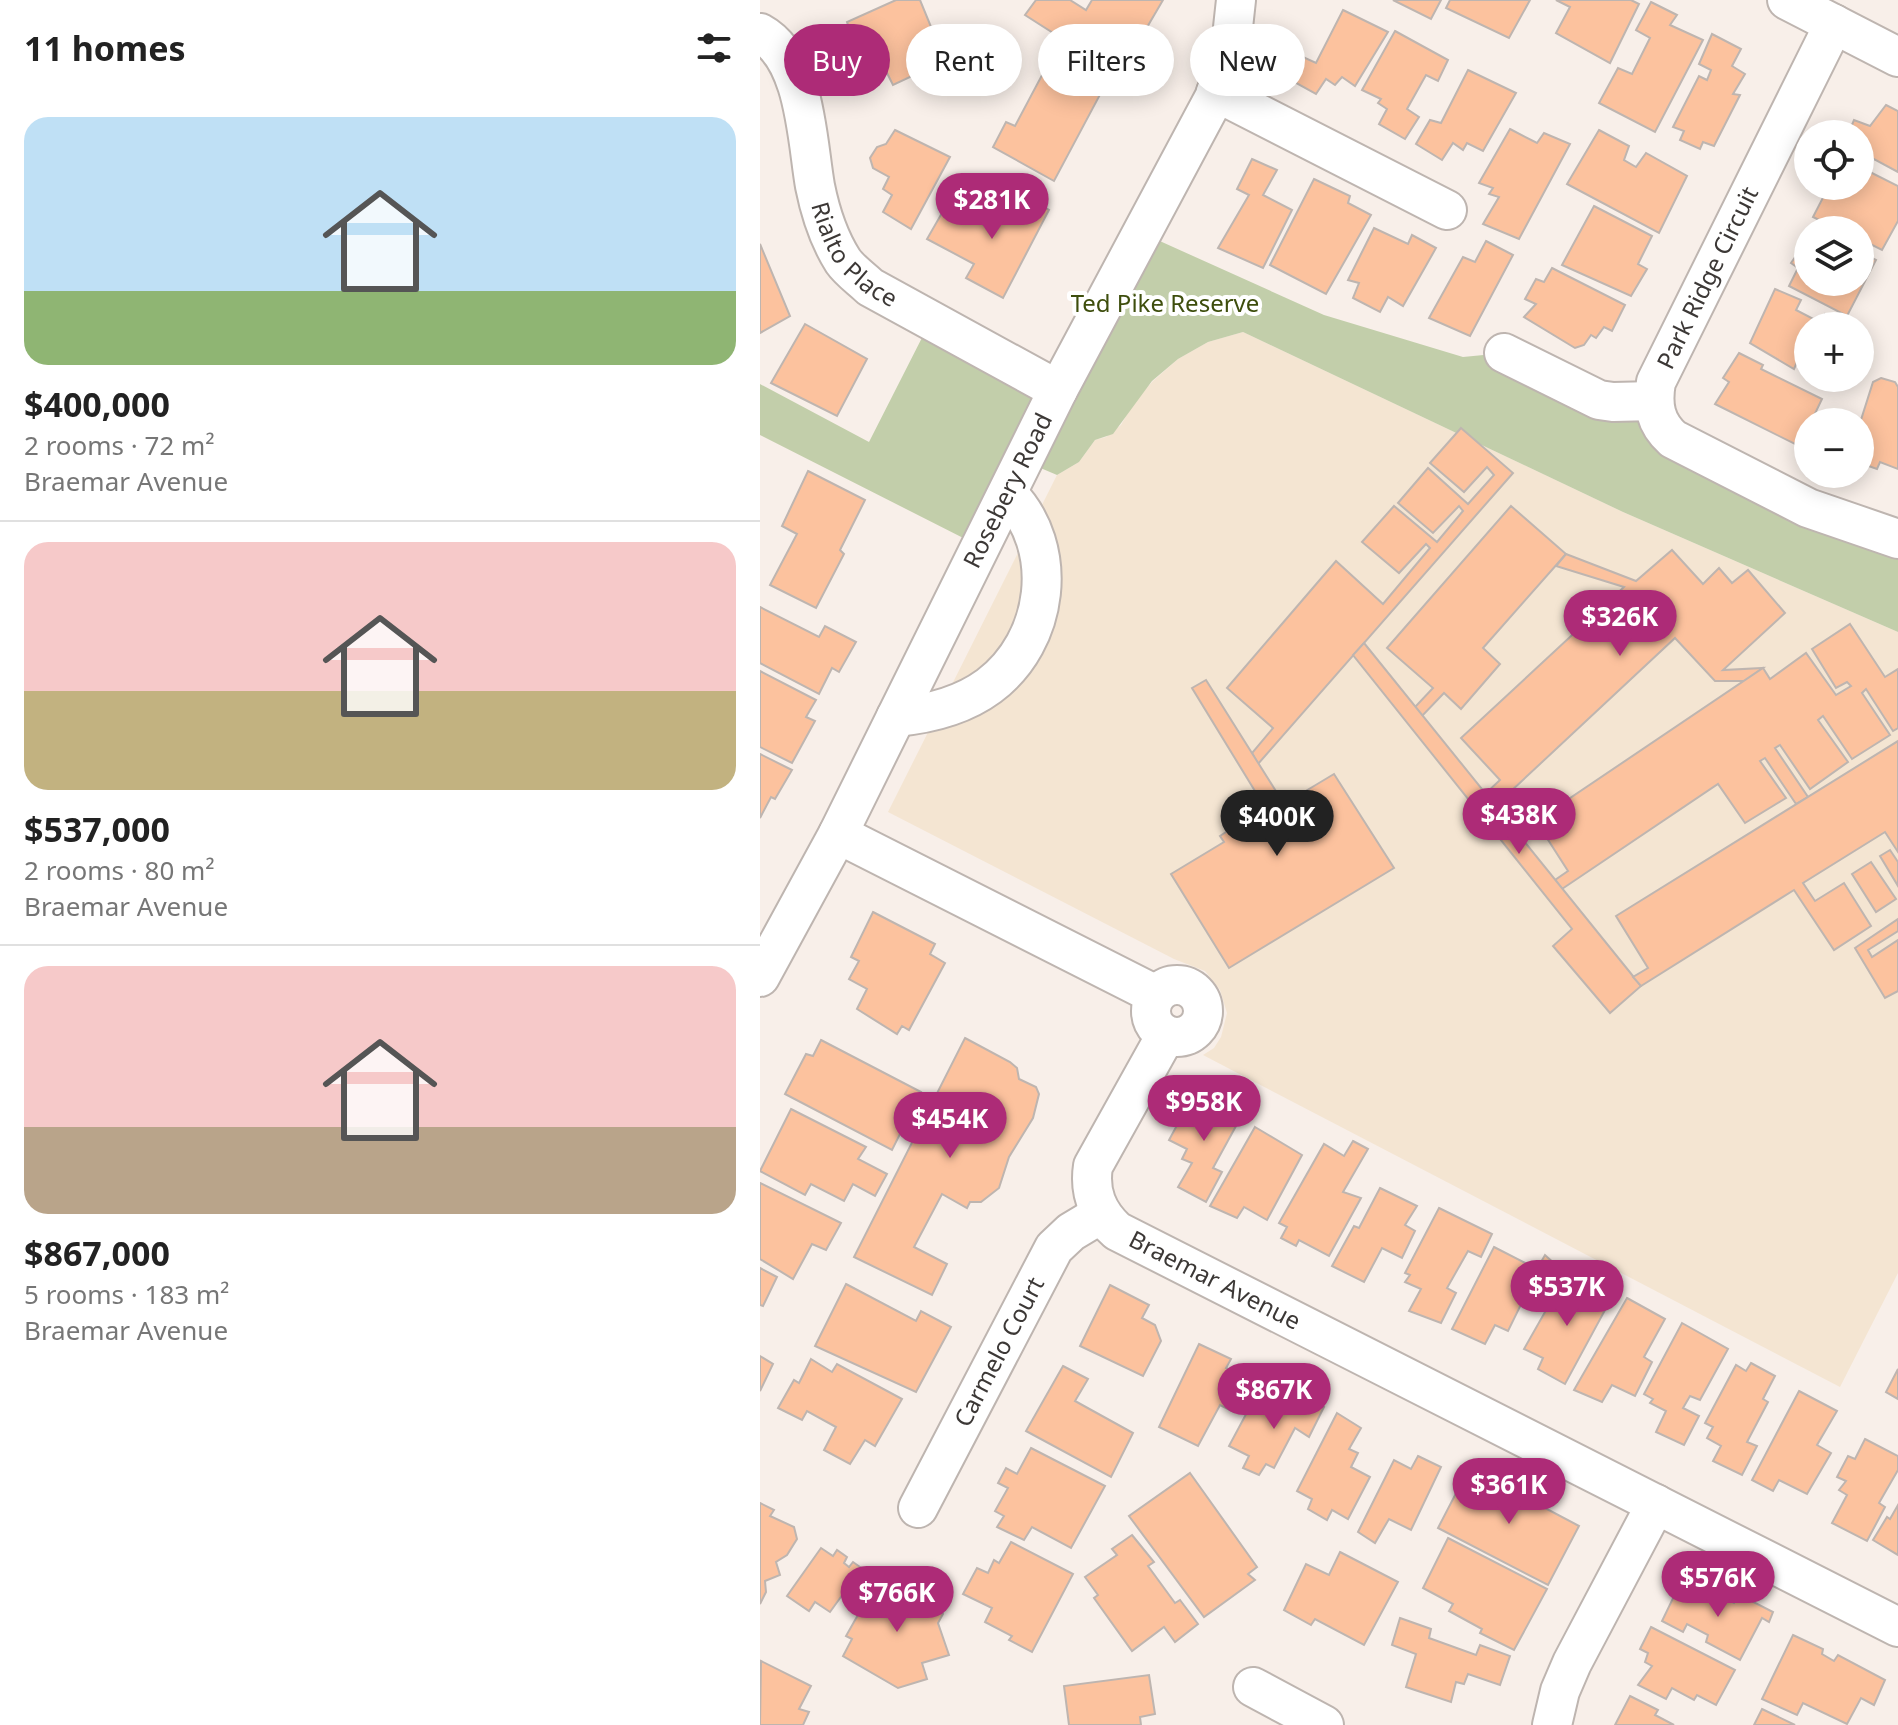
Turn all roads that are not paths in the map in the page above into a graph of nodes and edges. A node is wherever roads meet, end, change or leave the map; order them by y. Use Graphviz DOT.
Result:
graph roads {
  1 [pos="1236,0"];
  2 [pos="1787,0"];
  3 [pos="1233,24"];
  4 [pos="1834,24"];
  5 [pos="760,33"];
  6 [pos="1898,57"];
  7 [pos="1214,96"];
  8 [pos="1224,96"];
  9 [pos="1447,210"];
  10 [pos="1504,353"];
  11 [pos="1058,390"];
  12 [pos="1654,401"];
  13 [pos="1008,494"];
  14 [pos="1898,539"];
  15 [pos="896,717"];
  16 [pos="838,834"];
  17 [pos="760,977"];
  18 [pos="1101,1214"];
  19 [pos="1656,1504"];
  20 [pos="918,1508"];
  21 [pos="1898,1627"];
  22 [pos="1253,1687"];
  23 [pos="1324,1725"];
  24 [pos="1552,1725"];
  1 -- 3 [label="street, Rosebery Road"];
  2 -- 4 [label="street"];
  4 -- 6 [label="street"];
  4 -- 12 [label="street, Park Ridge Circuit"];
  5 -- 11 [label="street, Rialto Place"];
  7 -- 11 [label="street, Rosebery Road"];
  8 -- 9 [label="street"];
  10 -- 12 [label="street"];
  11 -- 13 [label="street, Rosebery Road"];
  12 -- 14 [label="street, Park Ridge Circuit"];
  13 -- 15 [label="street, Rosebery Road"];
  13 -- 15 [label="street"];
  15 -- 16 [label="street, Rosebery Road"];
  16 -- 17 [label="street, Rosebery Road"];
  16 -- 18 [label="street"];
  18 -- 19 [label="street, Braemar Avenue"];
  18 -- 20 [label="street, Carmelo Court"];
  19 -- 21 [label="street, Braemar Avenue"];
  19 -- 24 [label="street"];
  22 -- 23 [label="street"];
}
